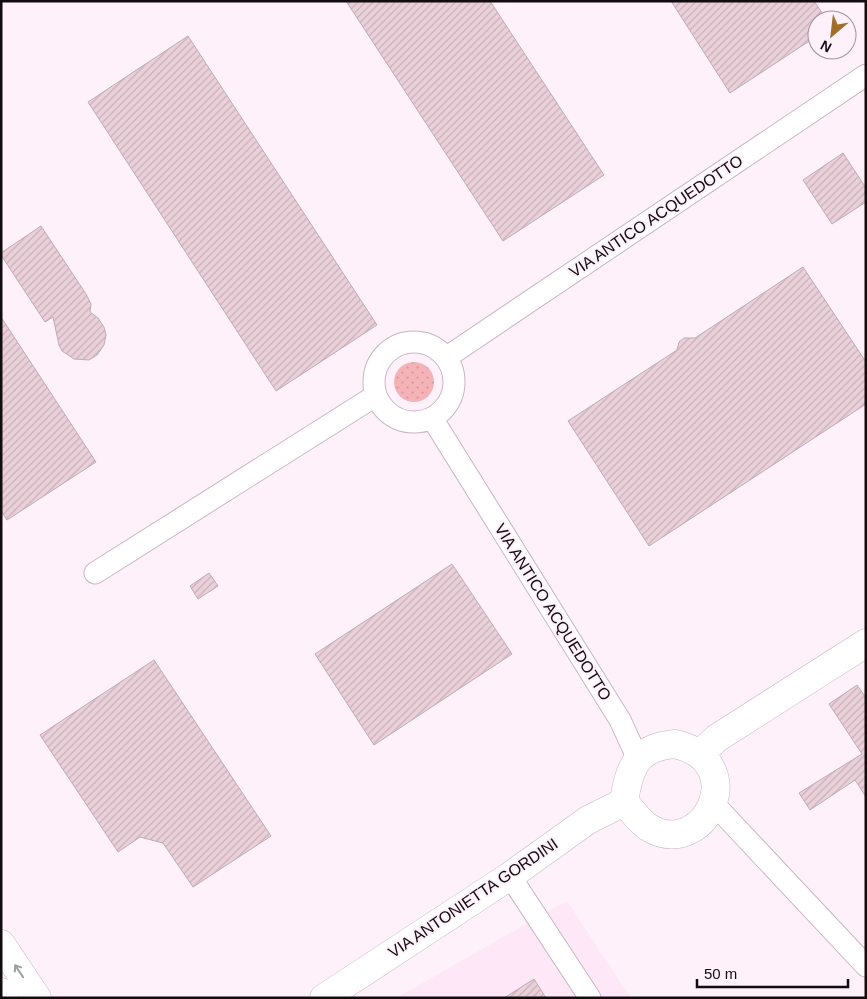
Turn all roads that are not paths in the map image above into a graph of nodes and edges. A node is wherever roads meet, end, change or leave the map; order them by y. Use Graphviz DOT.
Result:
graph roads {
  1 [pos="866,75"];
  2 [pos="447,358"];
  3 [pos="376,396"];
  4 [pos="432,418"];
  5 [pos="95,573"];
  6 [pos="866,644"];
  7 [pos="700,754"];
  8 [pos="638,759"];
  9 [pos="624,802"];
  10 [pos="714,804"];
  11 [pos="510,876"];
  12 [pos="1,944"];
  13 [pos="866,966"];
  14 [pos="1,992"];
  15 [pos="5,998"];
  16 [pos="37,998"];
  17 [pos="324,998"];
  18 [pos="590,998"];
  1 -- 2 [label="street, VIA ANTICO ACQUEDOTTO"];
  2 -- 3 [label="street"];
  2 -- 4 [label="street"];
  3 -- 4 [label="street"];
  3 -- 5 [label="street"];
  4 -- 8 [label="street, VIA ANTICO ACQUEDOTTO"];
  6 -- 7 [label="street"];
  7 -- 8 [label="street"];
  7 -- 10 [label="street"];
  8 -- 9 [label="street"];
  9 -- 10 [label="street"];
  9 -- 11 [label="street, VIA ANTONIETTA GORDINI"];
  10 -- 13 [label="street"];
  11 -- 17 [label="street, VIA ANTONIETTA GORDINI"];
  11 -- 18 [label="street"];
  16 -- 12 [label="street, one-way"];
  14 -- 15 [label="street"];
}
